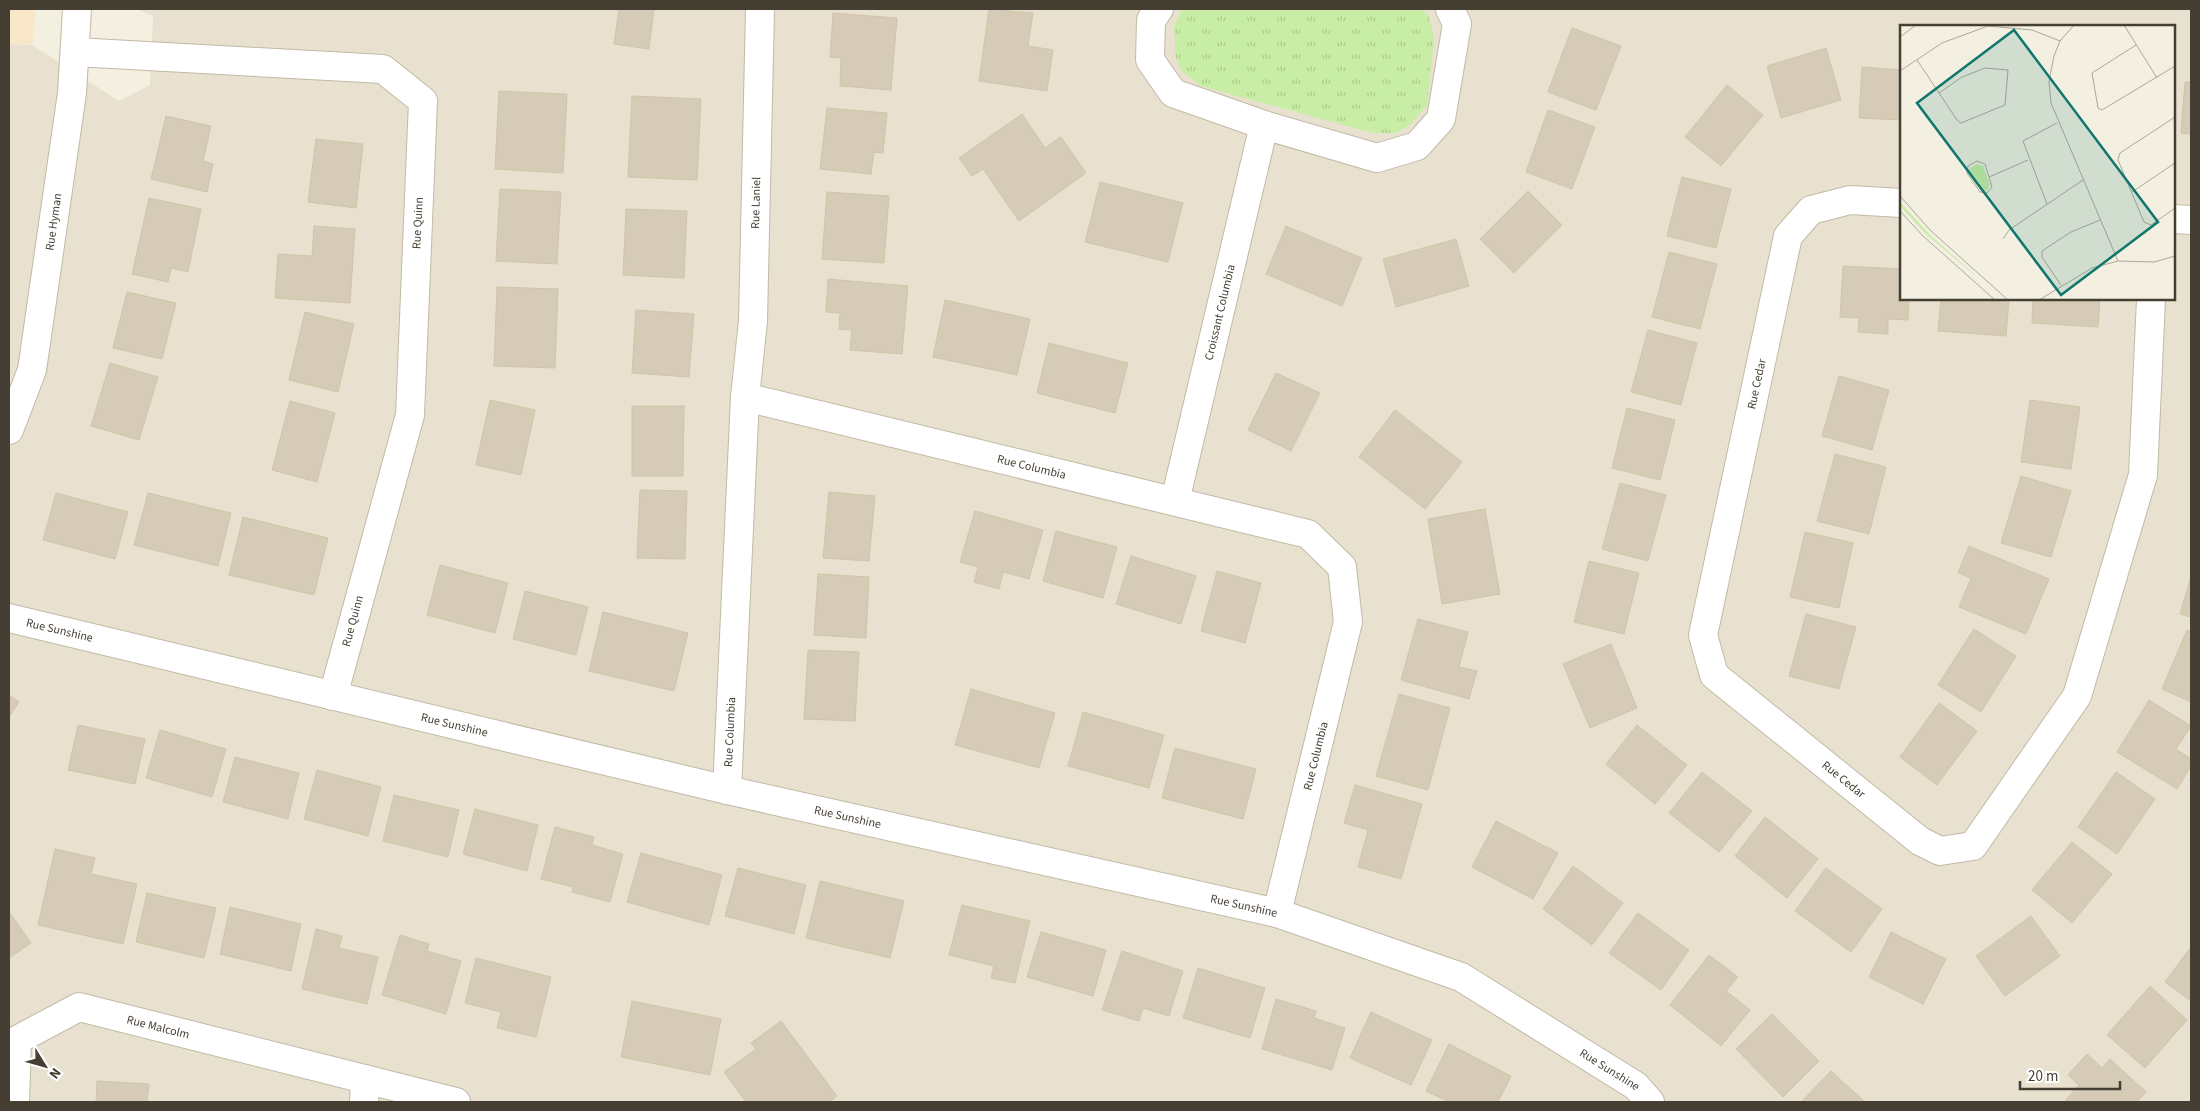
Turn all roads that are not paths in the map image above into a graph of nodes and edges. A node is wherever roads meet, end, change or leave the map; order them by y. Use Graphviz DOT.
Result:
graph roads {
  1 [pos="77,9"];
  2 [pos="760,9"];
  3 [pos="1159,9"];
  4 [pos="1450,9"];
  5 [pos="75,52"];
  6 [pos="1264,125"];
  7 [pos="1900,203"];
  8 [pos="2175,219"];
  9 [pos="2191,220"];
  10 [pos="2151,300"];
  11 [pos="746,397"];
  12 [pos="9,430"];
  13 [pos="1175,501"];
  14 [pos="9,618"];
  15 [pos="333,696"];
  16 [pos="727,790"];
  17 [pos="1277,913"];
  18 [pos="365,1091"];
  19 [pos="15,1102"];
  20 [pos="456,1102"];
  21 [pos="1650,1102"];
  1 -- 5 [label="street, Rue Hyman"];
  2 -- 11 [label="street, Rue Laniel"];
  3 -- 6 [label="street"];
  4 -- 6 [label="street"];
  5 -- 12 [label="street, Rue Hyman"];
  5 -- 15 [label="street, Rue Quinn"];
  6 -- 13 [label="street, Croissant Columbia"];
  7 -- 10 [label="street, Rue Cedar"];
  8 -- 9 [label="street"];
  11 -- 13 [label="street, Rue Columbia"];
  11 -- 16 [label="street, Rue Columbia"];
  13 -- 17 [label="street, Rue Columbia"];
  14 -- 15 [label="street, Rue Sunshine"];
  15 -- 16 [label="street, Rue Sunshine"];
  16 -- 17 [label="street, Rue Sunshine"];
  17 -- 21 [label="street, Rue Sunshine"];
  18 -- 19 [label="street, Rue Malcolm"];
  18 -- 20 [label="street, Rue Malcolm"];
}
